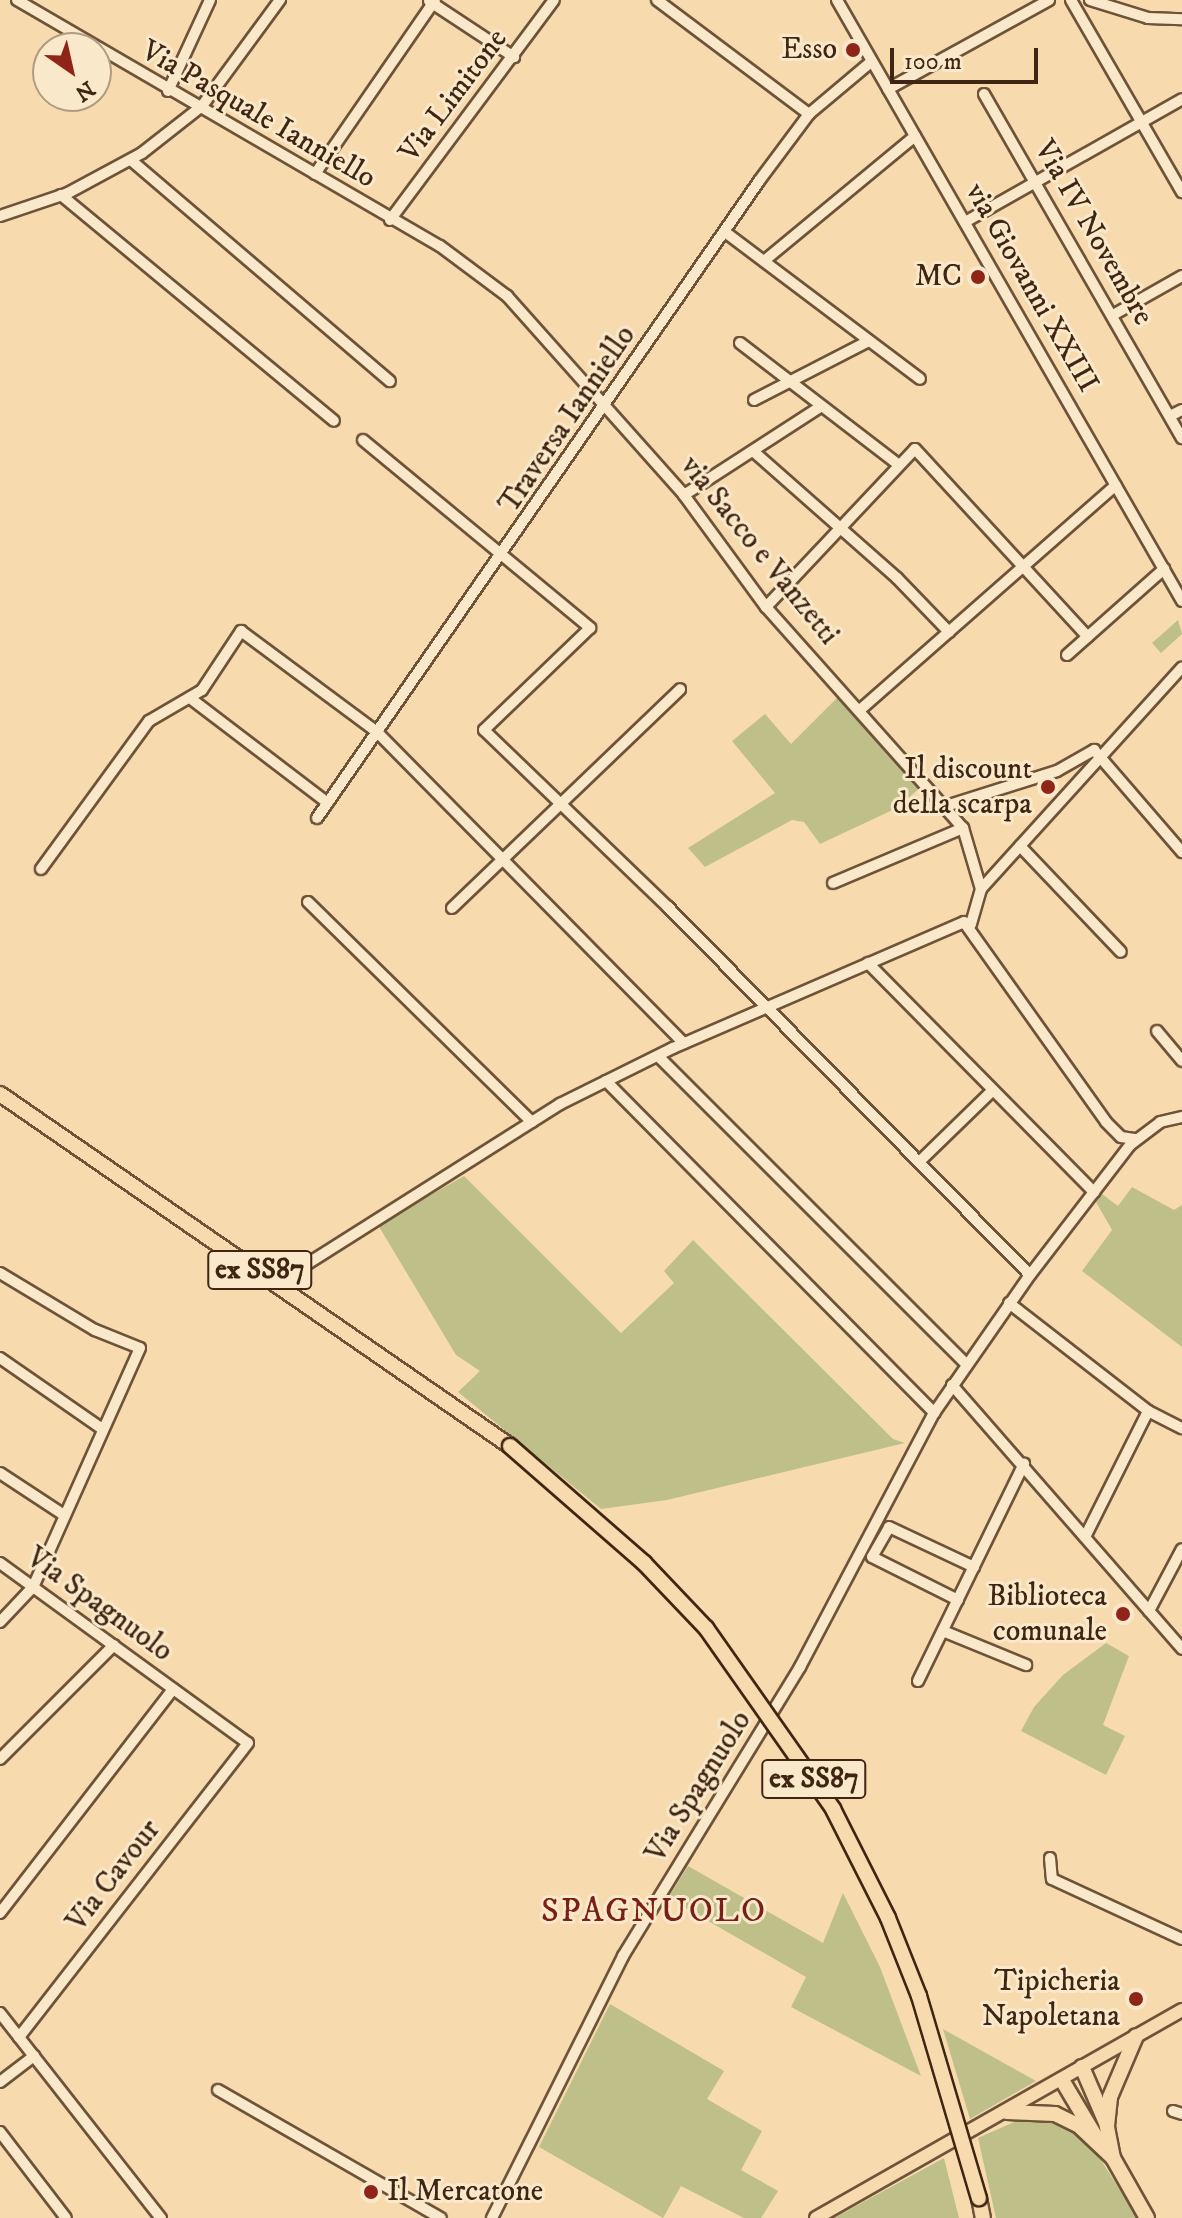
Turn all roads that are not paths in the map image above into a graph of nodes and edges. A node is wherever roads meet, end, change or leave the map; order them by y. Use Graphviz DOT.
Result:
graph roads {
  1 [pos="17,0"];
  2 [pos="210,0"];
  3 [pos="280,0"];
  4 [pos="554,0"];
  5 [pos="657,0"];
  6 [pos="837,0"];
  7 [pos="1049,0"];
  8 [pos="1071,0"];
  9 [pos="1090,0"];
  10 [pos="431,1"];
  11 [pos="1182,19"];
  12 [pos="514,57"];
  13 [pos="871,62"];
  14 [pos="888,89"];
  15 [pos="168,91"];
  16 [pos="984,94"];
  17 [pos="1182,99"];
  18 [pos="202,106"];
  19 [pos="809,114"];
  20 [pos="1141,122"];
  21 [pos="915,136"];
  22 [pos="132,161"];
  23 [pos="315,174"];
  24 [pos="1035,182"];
  25 [pos="1182,192"];
  26 [pos="61,195"];
  27 [pos="0,216"];
  28 [pos="390,220"];
  29 [pos="965,222"];
  30 [pos="725,232"];
  31 [pos="764,261"];
  32 [pos="475,271"];
  33 [pos="1182,276"];
  34 [pos="1113,315"];
  35 [pos="869,341"];
  36 [pos="740,343"];
  37 [pos="920,379"];
  38 [pos="390,381"];
  39 [pos="789,382"];
  40 [pos="754,400"];
  41 [pos="608,405"];
  42 [pos="820,407"];
  43 [pos="1182,410"];
  44 [pos="1170,416"];
  45 [pos="334,421"];
  46 [pos="1182,438"];
  47 [pos="363,440"];
  48 [pos="753,451"];
  49 [pos="899,465"];
  50 [pos="1116,485"];
  51 [pos="684,495"];
  52 [pos="838,530"];
  53 [pos="505,553"];
  54 [pos="1023,567"];
  55 [pos="1164,569"];
  56 [pos="1182,601"];
  57 [pos="766,607"];
  58 [pos="949,632"];
  59 [pos="1088,637"];
  60 [pos="1067,655"];
  61 [pos="1182,667"];
  62 [pos="680,689"];
  63 [pos="190,698"];
  64 [pos="861,709"];
  65 [pos="377,732"];
  66 [pos="1103,755"];
  67 [pos="1065,767"];
  68 [pos="1079,781"];
  69 [pos="560,802"];
  70 [pos="328,803"];
  71 [pos="946,806"];
  72 [pos="317,818"];
  73 [pos="963,828"];
  74 [pos="1020,846"];
  75 [pos="1182,852"];
  76 [pos="501,860"];
  77 [pos="41,869"];
  78 [pos="833,883"];
  79 [pos="981,889"];
  80 [pos="308,902"];
  81 [pos="452,908"];
  82 [pos="971,925"];
  83 [pos="1121,952"];
  84 [pos="868,963"];
  85 [pos="766,1007"];
  86 [pos="1157,1031"];
  87 [pos="684,1043"];
  88 [pos="658,1056"];
  89 [pos="1182,1061"];
  90 [pos="606,1081"];
  91 [pos="992,1091"];
  92 [pos="3,1096"];
  93 [pos="1182,1117"];
  94 [pos="532,1122"];
  95 [pos="1136,1139"];
  96 [pos="919,1162"];
  97 [pos="1094,1192"];
  98 [pos="299,1269"];
  99 [pos="0,1273"];
  100 [pos="1030,1275"];
  101 [pos="1009,1303"];
  102 [pos="0,1358"];
  103 [pos="966,1364"];
  104 [pos="952,1385"];
  105 [pos="1148,1411"];
  106 [pos="934,1413"];
  107 [pos="101,1428"];
  108 [pos="1182,1428"];
  109 [pos="1024,1464"];
  110 [pos="0,1473"];
  111 [pos="64,1515"];
  112 [pos="1085,1537"];
  113 [pos="1182,1549"];
  114 [pos="0,1563"];
  115 [pos="974,1567"];
  116 [pos="33,1587"];
  117 [pos="958,1600"];
  118 [pos="1149,1611"];
  119 [pos="0,1622"];
  120 [pos="943,1631"];
  121 [pos="114,1645"];
  122 [pos="1182,1649"];
  123 [pos="1026,1665"];
  124 [pos="918,1681"];
  125 [pos="173,1689"];
  126 [pos="248,1743"];
  127 [pos="0,1759"];
  128 [pos="1050,1858"];
  129 [pos="0,1913"];
  130 [pos="1182,1939"];
  131 [pos="1182,2010"];
  132 [pos="0,2013"];
  133 [pos="1136,2036"];
  134 [pos="19,2037"];
  135 [pos="34,2056"];
  136 [pos="1082,2067"];
  137 [pos="1062,2080"];
  138 [pos="0,2082"];
  139 [pos="218,2090"];
  140 [pos="1007,2112"];
  141 [pos="1107,2126"];
  142 [pos="0,2132"];
  143 [pos="1098,2142"];
  144 [pos="1113,2158"];
  145 [pos="66,2218"];
  146 [pos="161,2218"];
  147 [pos="441,2218"];
  148 [pos="492,2218"];
  149 [pos="816,2218"];
  150 [pos="983,2218"];
  151 [pos="1147,2218"];
  1 -- 15 [label="street, Via Pasquale Ianniello"];
  2 -- 15 [label="street"];
  3 -- 18 [label="street"];
  4 -- 12 [label="street, Via Limitone"];
  5 -- 19 [label="street"];
  6 -- 13 [label="street, via Giovanni XXIII"];
  7 -- 14 [label="street"];
  8 -- 20 [label="street"];
  9 -- 11 [label="street"];
  10 -- 12 [label="street"];
  10 -- 23 [label="street"];
  12 -- 28 [label="street, Via Limitone"];
  13 -- 14 [label="street, via Giovanni XXIII"];
  13 -- 19 [label="street, Traversa Ianniello"];
  14 -- 21 [label="street, via Giovanni XXIII"];
  15 -- 18 [label="street, Via Pasquale Ianniello"];
  16 -- 24 [label="street, Via IV Novembre"];
  17 -- 20 [label="street"];
  18 -- 22 [label="street"];
  18 -- 23 [label="street, Via Pasquale Ianniello"];
  19 -- 30 [label="street, Traversa Ianniello"];
  20 -- 24 [label="street"];
  20 -- 25 [label="street"];
  21 -- 29 [label="street, via Giovanni XXIII"];
  21 -- 31 [label="street"];
  22 -- 26 [label="street"];
  22 -- 38 [label="street"];
  23 -- 28 [label="street, Via Pasquale Ianniello"];
  24 -- 29 [label="street"];
  24 -- 34 [label="street, Via IV Novembre"];
  26 -- 27 [label="street"];
  26 -- 45 [label="street"];
  28 -- 32 [label="street, Via Pasquale Ianniello"];
  29 -- 50 [label="street, via Giovanni XXIII"];
  30 -- 31 [label="street"];
  30 -- 41 [label="street, Traversa Ianniello"];
  31 -- 35 [label="street"];
  32 -- 41 [label="street, via Sacco e Vanzetti"];
  33 -- 34 [label="street"];
  34 -- 44 [label="street, Via IV Novembre"];
  35 -- 37 [label="street"];
  35 -- 39 [label="street"];
  36 -- 39 [label="street"];
  39 -- 40 [label="street"];
  39 -- 42 [label="street"];
  41 -- 51 [label="street, via Sacco e Vanzetti"];
  41 -- 53 [label="street, Traversa Ianniello"];
  42 -- 48 [label="street"];
  42 -- 49 [label="street"];
  43 -- 44 [label="street"];
  44 -- 46 [label="street, Via IV Novembre"];
  47 -- 53 [label="street"];
  48 -- 51 [label="street"];
  48 -- 52 [label="street"];
  49 -- 52 [label="street"];
  49 -- 54 [label="street"];
  50 -- 54 [label="street"];
  50 -- 55 [label="street, via Giovanni XXIII"];
  51 -- 57 [label="street, via Sacco e Vanzetti"];
  52 -- 57 [label="street"];
  52 -- 58 [label="street"];
  53 -- 65 [label="street, Traversa Ianniello"];
  53 -- 69 [label="street"];
  54 -- 58 [label="street"];
  54 -- 59 [label="street"];
  55 -- 56 [label="street, via Giovanni XXIII"];
  55 -- 59 [label="street"];
  57 -- 64 [label="street, via Sacco e Vanzetti"];
  58 -- 64 [label="street"];
  59 -- 60 [label="street"];
  61 -- 66 [label="street"];
  62 -- 69 [label="street"];
  63 -- 65 [label="street"];
  63 -- 70 [label="street"];
  63 -- 77 [label="street"];
  64 -- 71 [label="street, via Sacco e Vanzetti"];
  65 -- 70 [label="street, Traversa Ianniello"];
  65 -- 76 [label="street"];
  66 -- 67 [label="street"];
  66 -- 68 [label="street"];
  66 -- 75 [label="street"];
  67 -- 68 [label="street"];
  67 -- 71 [label="street"];
  68 -- 74 [label="street"];
  69 -- 76 [label="street"];
  69 -- 85 [label="street"];
  70 -- 72 [label="street, Traversa Ianniello"];
  71 -- 73 [label="street, via Sacco e Vanzetti"];
  73 -- 78 [label="street"];
  73 -- 79 [label="street, via Sacco e Vanzetti"];
  74 -- 79 [label="street"];
  74 -- 83 [label="street"];
  76 -- 81 [label="street"];
  76 -- 87 [label="street"];
  79 -- 82 [label="street"];
  80 -- 94 [label="street"];
  82 -- 84 [label="street"];
  82 -- 95 [label="street"];
  84 -- 85 [label="street"];
  84 -- 91 [label="street"];
  85 -- 87 [label="street"];
  85 -- 96 [label="street"];
  86 -- 89 [label="street"];
  87 -- 88 [label="street"];
  88 -- 90 [label="street"];
  88 -- 103 [label="street"];
  90 -- 94 [label="street"];
  90 -- 106 [label="street"];
  91 -- 96 [label="street"];
  91 -- 97 [label="street"];
  92 -- 150 [label="highway, ex SS87, bridge"];
  93 -- 95 [label="street"];
  94 -- 98 [label="street"];
  95 -- 97 [label="street, Via Spagnuolo"];
  96 -- 100 [label="street"];
  97 -- 100 [label="street, Via Spagnuolo"];
  99 -- 107 [label="street"];
  100 -- 101 [label="street, Via Spagnuolo"];
  101 -- 103 [label="street, Via Spagnuolo"];
  101 -- 105 [label="street"];
  102 -- 107 [label="street"];
  103 -- 104 [label="street, Via Spagnuolo"];
  104 -- 106 [label="street, Via Spagnuolo"];
  104 -- 109 [label="street"];
  105 -- 108 [label="street"];
  105 -- 112 [label="street"];
  106 -- 148 [label="street, Via Spagnuolo"];
  107 -- 111 [label="street"];
  109 -- 112 [label="street"];
  109 -- 115 [label="street"];
  110 -- 111 [label="street"];
  111 -- 116 [label="street"];
  112 -- 118 [label="street"];
  113 -- 118 [label="street"];
  114 -- 116 [label="street, Via Spagnuolo"];
  115 -- 117 [label="street"];
  115 -- 117 [label="street"];
  116 -- 119 [label="street"];
  116 -- 121 [label="street, Via Spagnuolo"];
  117 -- 120 [label="street"];
  118 -- 122 [label="street"];
  120 -- 123 [label="street"];
  120 -- 124 [label="street"];
  121 -- 125 [label="street, Via Spagnuolo"];
  121 -- 127 [label="street"];
  125 -- 126 [label="street, Via Spagnuolo"];
  125 -- 129 [label="street"];
  126 -- 134 [label="street, Via Cavour"];
  128 -- 130 [label="street"];
  131 -- 133 [label="main road"];
  132 -- 134 [label="street"];
  133 -- 136 [label="main road"];
  133 -- 141 [label="highway"];
  134 -- 135 [label="street"];
  135 -- 138 [label="street"];
  135 -- 146 [label="street"];
  136 -- 137 [label="main road"];
  136 -- 141 [label="highway"];
  137 -- 140 [label="main road"];
  137 -- 143 [label="highway"];
  139 -- 147 [label="street"];
  140 -- 143 [label="highway"];
  140 -- 149 [label="main road"];
  141 -- 144 [label="highway"];
  142 -- 145 [label="street"];
  143 -- 144 [label="highway"];
  144 -- 151 [label="highway"];
}
